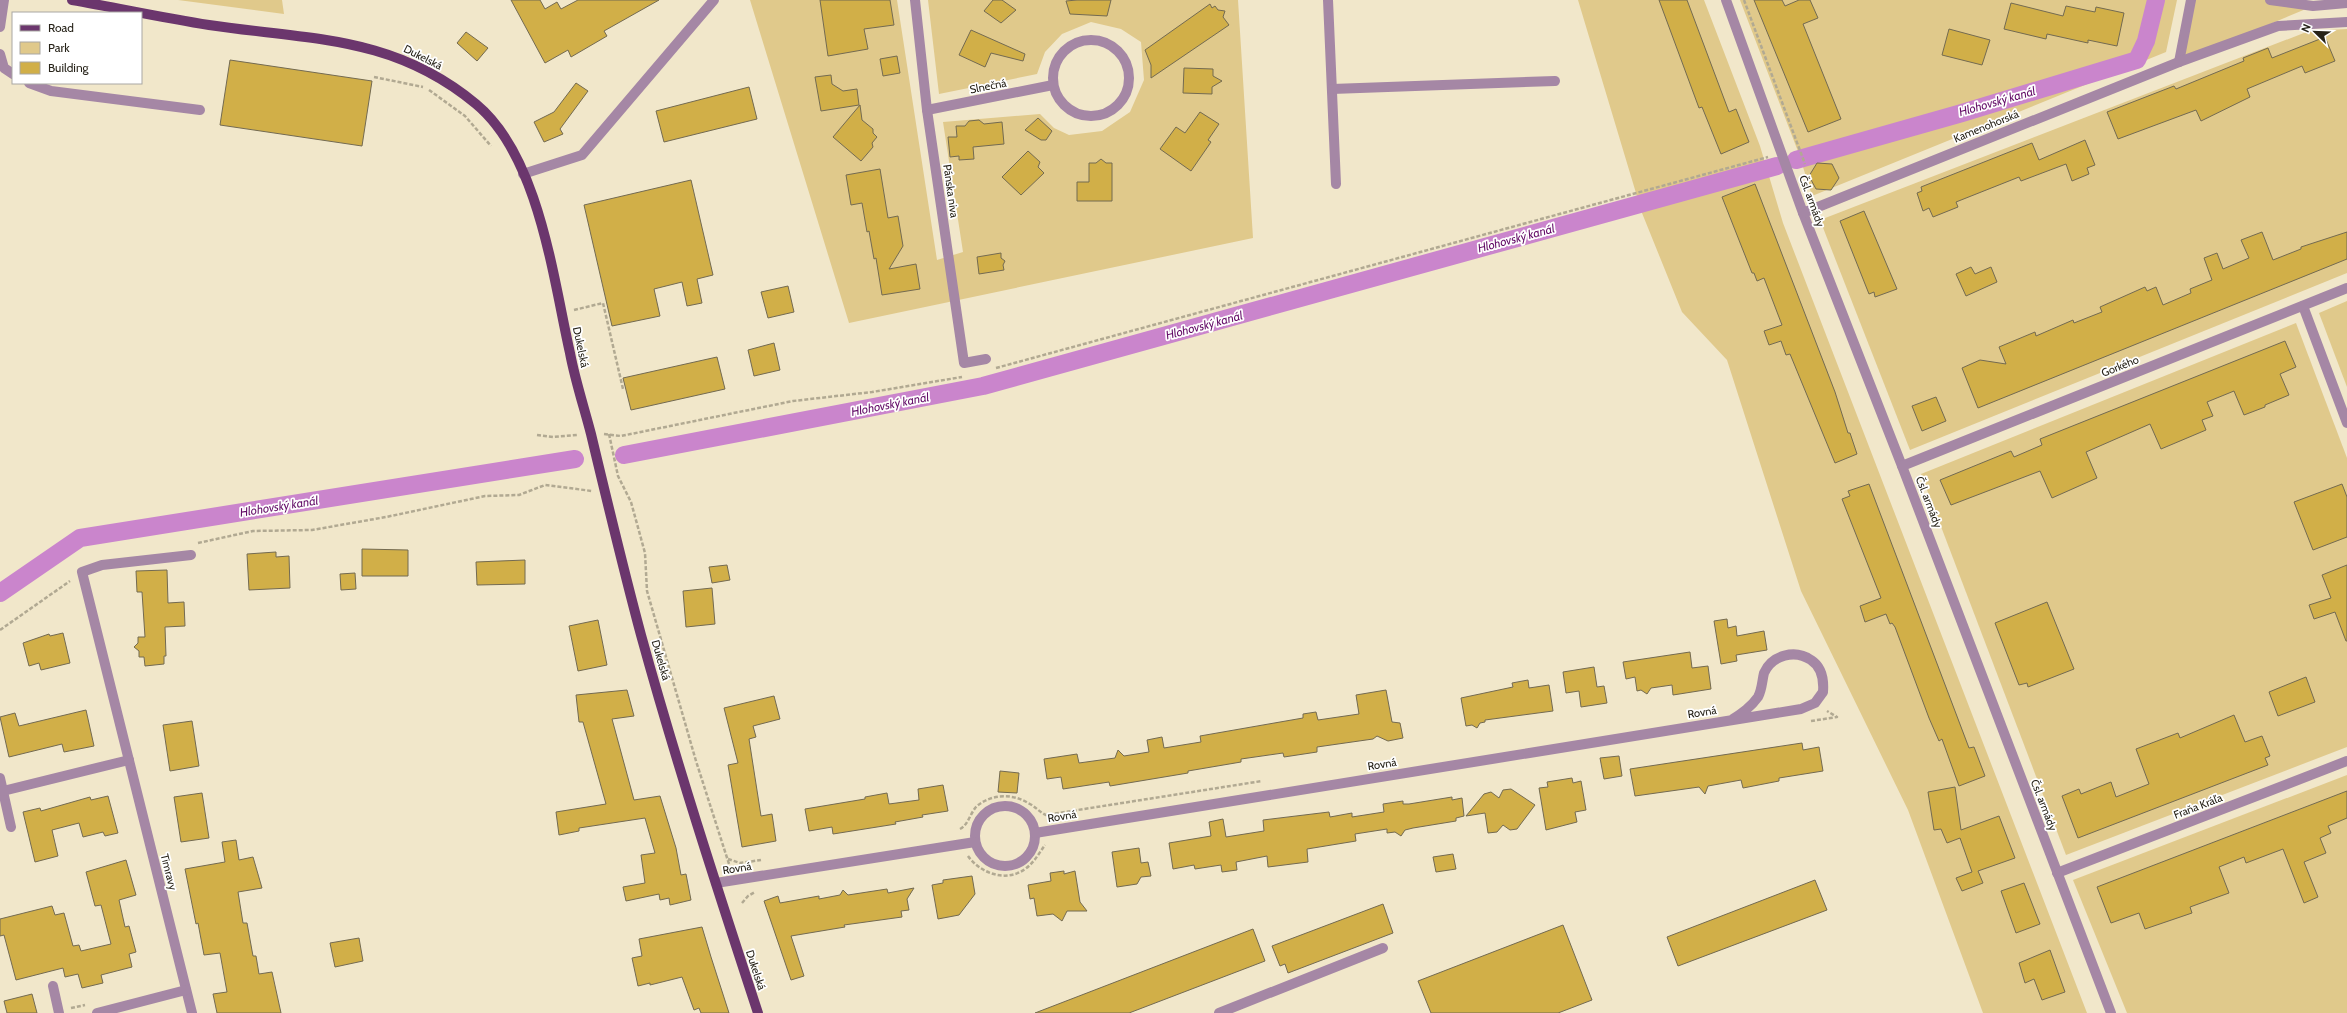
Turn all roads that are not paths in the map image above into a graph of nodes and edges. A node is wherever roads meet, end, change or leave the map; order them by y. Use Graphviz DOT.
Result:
graph roads {
  1 [pos="4,0"];
  2 [pos="72,0"];
  3 [pos="714,0"];
  4 [pos="915,0"];
  5 [pos="1328,0"];
  6 [pos="1726,0"];
  7 [pos="2191,0"];
  8 [pos="2270,0"];
  9 [pos="2347,3"];
  10 [pos="137,12"];
  11 [pos="142,13"];
  12 [pos="2347,22"];
  13 [pos="0,27"];
  14 [pos="0,54"];
  15 [pos="2178,62"];
  16 [pos="12,73"];
  17 [pos="1555,80"];
  18 [pos="32,84"];
  19 [pos="1053,85"];
  20 [pos="1332,89"];
  21 [pos="200,110"];
  22 [pos="927,110"];
  23 [pos="523,174"];
  24 [pos="1336,184"];
  25 [pos="1803,213"];
  26 [pos="2347,288"];
  27 [pos="2303,306"];
  28 [pos="986,359"];
  29 [pos="2347,423"];
  30 [pos="1902,466"];
  31 [pos="191,555"];
  32 [pos="1733,719"];
  33 [pos="129,760"];
  34 [pos="2347,761"];
  35 [pos="0,778"];
  36 [pos="3,791"];
  37 [pos="11,827"];
  38 [pos="1035,833"];
  39 [pos="975,842"];
  40 [pos="2057,873"];
  41 [pos="716,883"];
  42 [pos="1383,948"];
  43 [pos="53,986"];
  44 [pos="186,990"];
  45 [pos="63,1010"];
  46 [pos="98,1013"];
  47 [pos="192,1013"];
  48 [pos="758,1013"];
  49 [pos="1219,1013"];
  50 [pos="2111,1013"];
  1 -- 13 [label="street"];
  2 -- 10 [label="main road, Dukelská"];
  3 -- 23 [label="street"];
  4 -- 22 [label="street, Pánska niva"];
  5 -- 20 [label="street"];
  6 -- 25 [label="street, Čsl. armády"];
  7 -- 15 [label="street"];
  8 -- 9 [label="street"];
  11 -- 23 [label="main road, Dukelská"];
  12 -- 15 [label="street, Kamenohorská"];
  14 -- 16 [label="street"];
  15 -- 25 [label="street, Kamenohorská"];
  17 -- 20 [label="street"];
  18 -- 21 [label="street"];
  19 -- 19 [label="street"];
  19 -- 22 [label="street, Slnečná"];
  20 -- 24 [label="street"];
  22 -- 28 [label="street, Pánska niva"];
  23 -- 41 [label="main road, Dukelská"];
  25 -- 30 [label="street, Čsl. armády"];
  26 -- 27 [label="street, Gorkého"];
  27 -- 29 [label="street"];
  27 -- 30 [label="street, Gorkého"];
  30 -- 40 [label="street, Čsl. armády"];
  31 -- 33 [label="street, Timravy"];
  32 -- 32 [label="street, Rovná"];
  32 -- 38 [label="street, Rovná"];
  33 -- 36 [label="street"];
  33 -- 44 [label="street, Timravy"];
  34 -- 40 [label="street, Fraňa Kráľa"];
  35 -- 36 [label="street"];
  36 -- 37 [label="street"];
  38 -- 39 [label="street, Rovná"];
  38 -- 39 [label="street, Rovná"];
  39 -- 41 [label="street, Rovná"];
  40 -- 50 [label="street, Čsl. armády"];
  41 -- 48 [label="main road, Dukelská"];
  42 -- 49 [label="street"];
  43 -- 45 [label="street"];
  44 -- 46 [label="street"];
  44 -- 47 [label="street, Timravy"];
}
